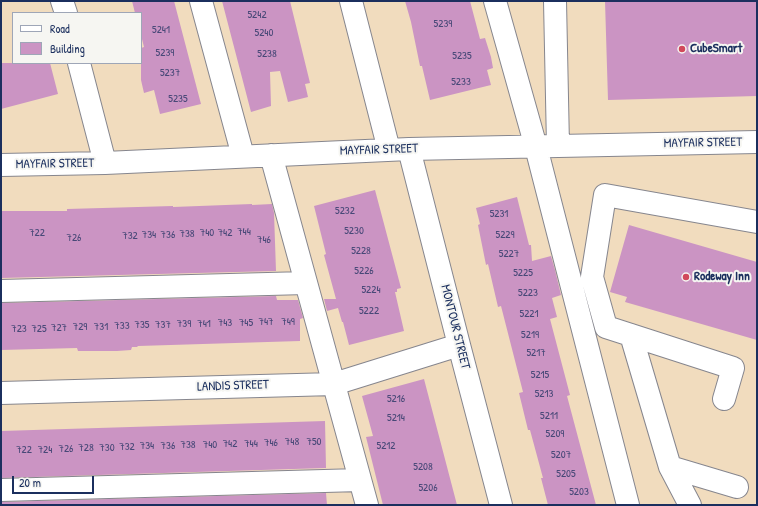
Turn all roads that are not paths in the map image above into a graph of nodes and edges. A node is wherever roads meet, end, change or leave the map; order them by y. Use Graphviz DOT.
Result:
graph roads {
  1 [pos="62,1"];
  2 [pos="201,1"];
  3 [pos="351,1"];
  4 [pos="495,1"];
  5 [pos="555,1"];
  6 [pos="66,12"];
  7 [pos="79,64"];
  8 [pos="757,142"];
  9 [pos="558,146"];
  10 [pos="536,147"];
  11 [pos="399,149"];
  12 [pos="271,155"];
  13 [pos="244,156"];
  14 [pos="105,163"];
  15 [pos="1,165"];
  16 [pos="757,222"];
  17 [pos="306,283"];
  18 [pos="1,291"];
  19 [pos="631,335"];
  20 [pos="459,345"];
  21 [pos="334,384"];
  22 [pos="1,393"];
  23 [pos="724,399"];
  24 [pos="670,467"];
  25 [pos="360,480"];
  26 [pos="737,487"];
  27 [pos="1,490"];
  28 [pos="367,505"];
  29 [pos="501,505"];
  30 [pos="628,505"];
  31 [pos="690,505"];
  1 -- 6 [label="street"];
  2 -- 13 [label="street"];
  3 -- 11 [label="street, MONTOUR STREET"];
  4 -- 10 [label="street"];
  5 -- 9 [label="street"];
  7 -- 14 [label="street"];
  8 -- 9 [label="street, MAYFAIR STREET"];
  9 -- 10 [label="street, MAYFAIR STREET"];
  10 -- 11 [label="street, MAYFAIR STREET"];
  10 -- 30 [label="street"];
  11 -- 12 [label="street, MAYFAIR STREET"];
  11 -- 20 [label="street, MONTOUR STREET"];
  12 -- 13 [label="street, MAYFAIR STREET"];
  12 -- 17 [label="street"];
  13 -- 14 [label="street, MAYFAIR STREET"];
  14 -- 15 [label="street, MAYFAIR STREET"];
  16 -- 19 [label="street"];
  17 -- 18 [label="street"];
  17 -- 21 [label="street"];
  19 -- 23 [label="street"];
  19 -- 24 [label="street"];
  20 -- 21 [label="street, LANDIS STREET"];
  20 -- 29 [label="street, MONTOUR STREET"];
  21 -- 22 [label="street, LANDIS STREET"];
  21 -- 25 [label="street"];
  24 -- 26 [label="street"];
  24 -- 31 [label="street"];
  25 -- 27 [label="street"];
  25 -- 28 [label="street"];
}
